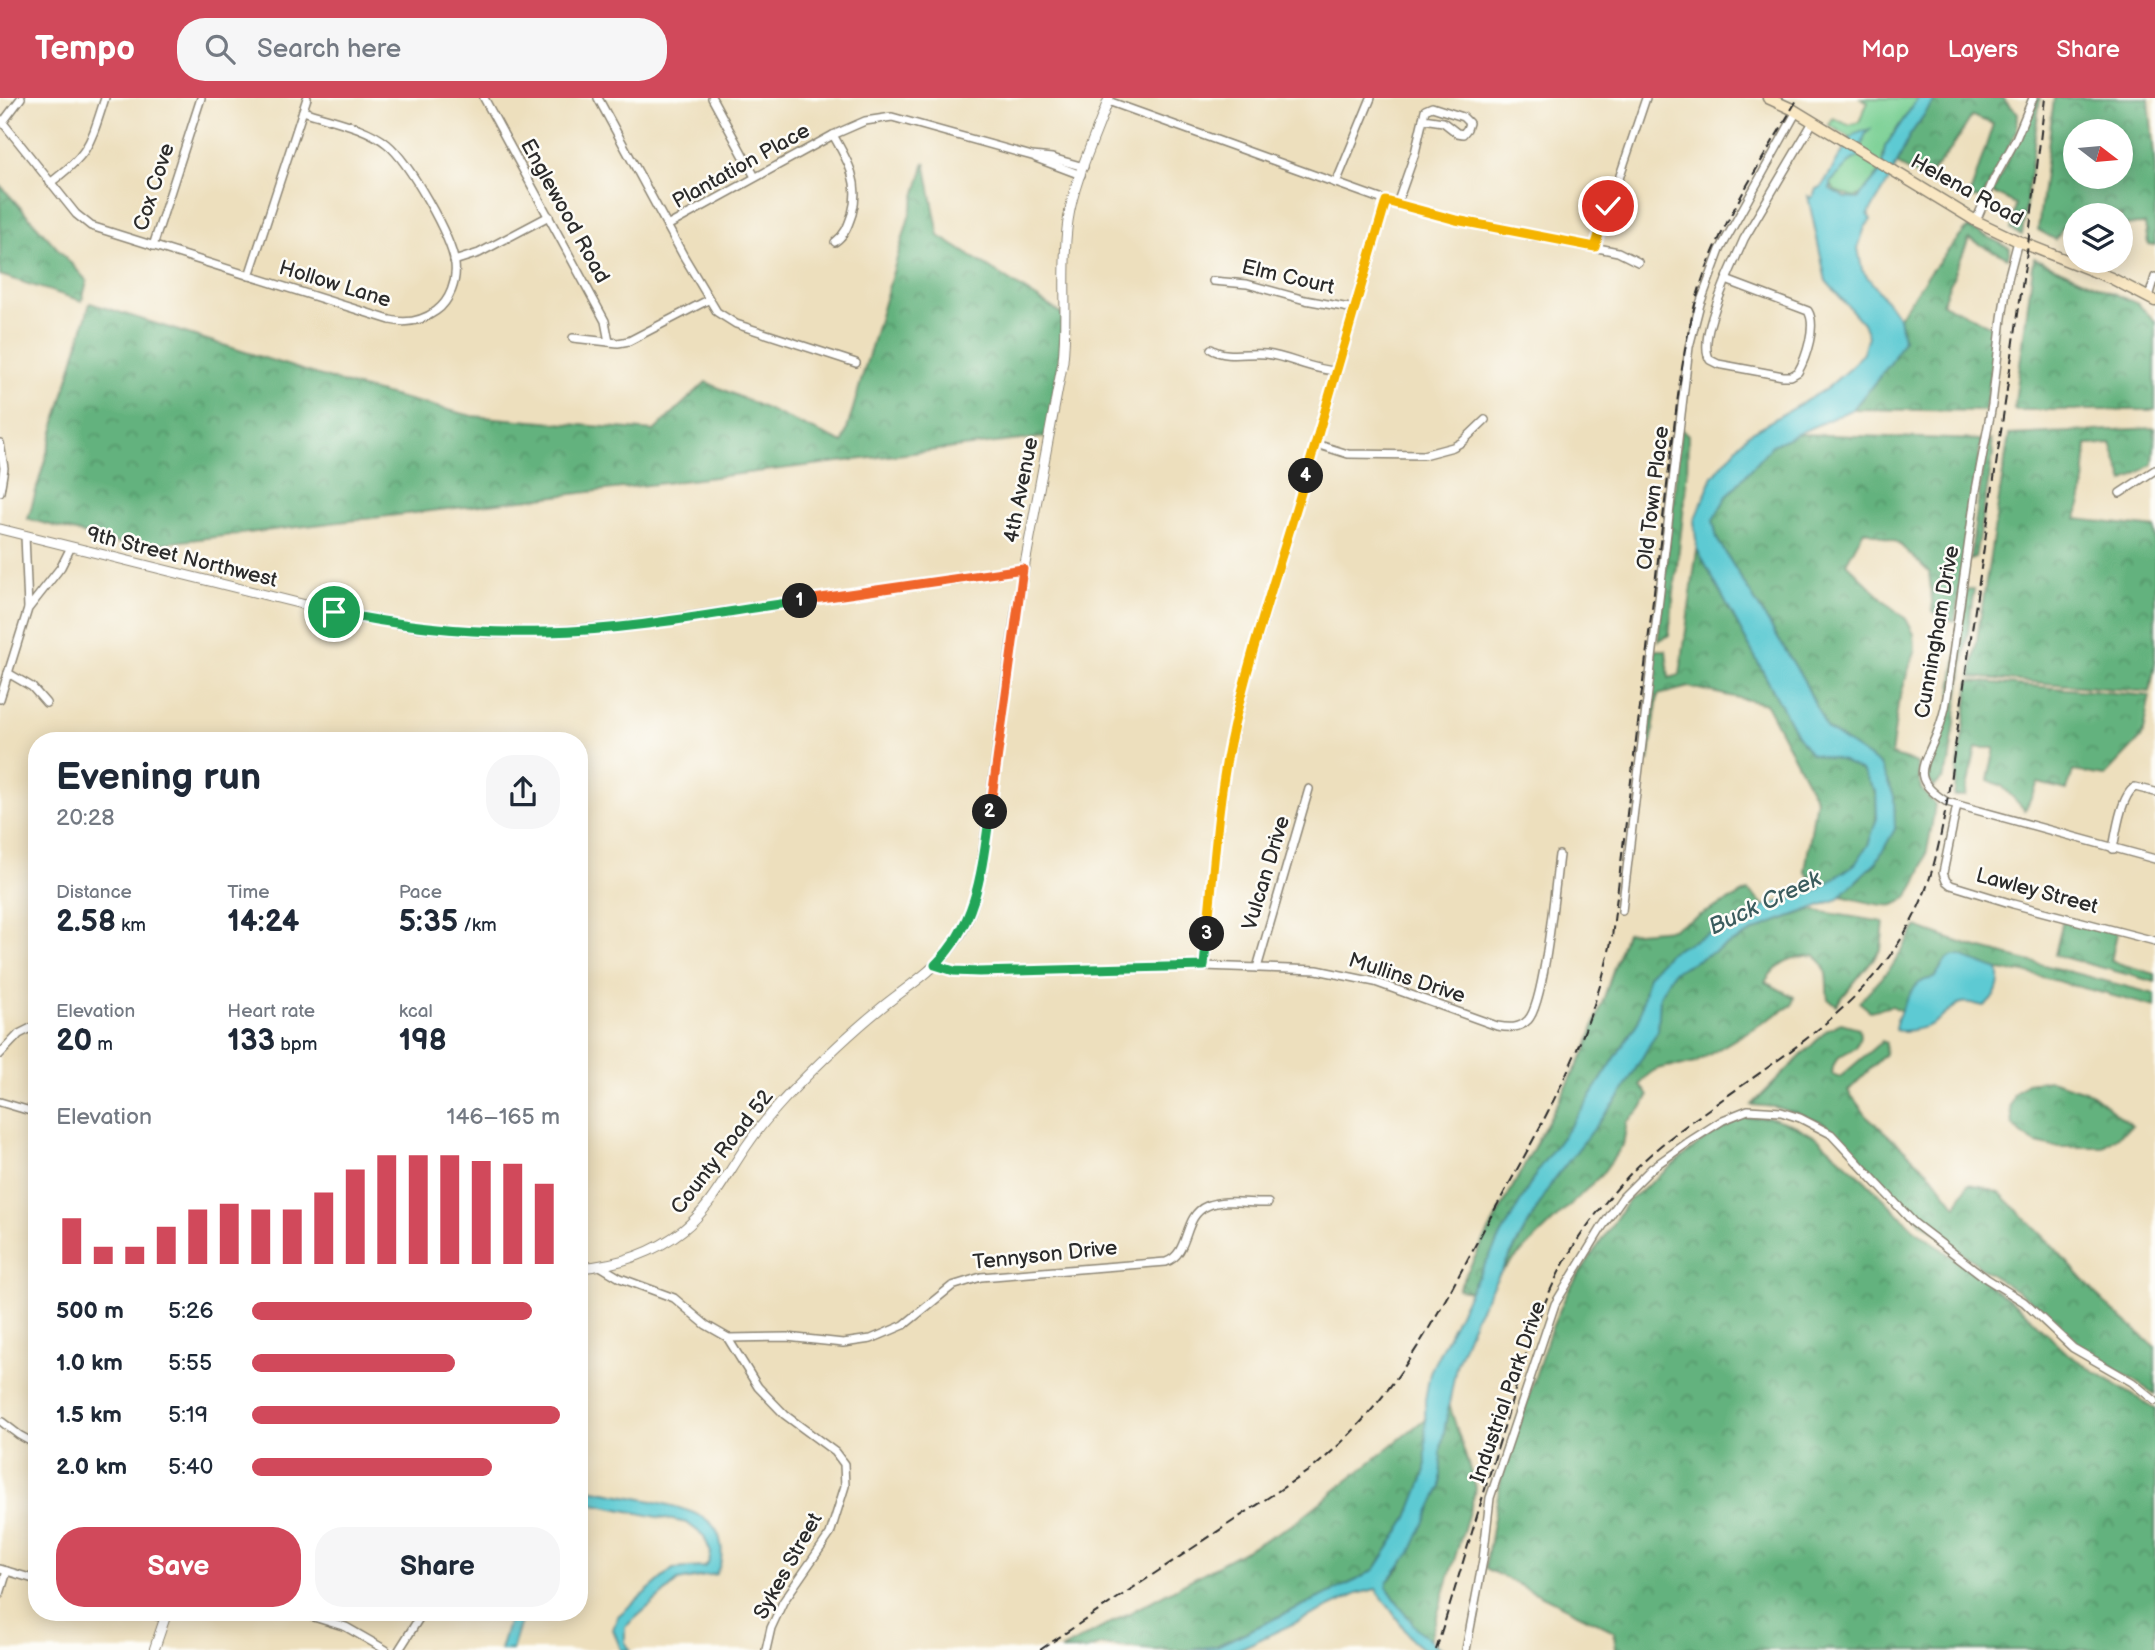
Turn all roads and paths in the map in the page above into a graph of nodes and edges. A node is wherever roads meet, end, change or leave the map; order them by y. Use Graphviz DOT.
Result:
graph roads {
  1 [pos="21,98"];
  2 [pos="105,98"];
  3 [pos="201,98"];
  4 [pos="307,98"];
  5 [pos="484,98"];
  6 [pos="598,98"];
  7 [pos="712,98"];
  8 [pos="1371,98"];
  9 [pos="1646,98"];
  10 [pos="1768,98"];
  11 [pos="2034,98"];
  12 [pos="1109,99"];
  13 [pos="1785,101"];
  14 [pos="303,111"];
  15 [pos="1797,111"];
  16 [pos="1423,119"];
  17 [pos="1,121"];
  18 [pos="1813,122"];
  19 [pos="833,135"];
  20 [pos="1083,171"];
  21 [pos="755,177"];
  22 [pos="50,183"];
  23 [pos="1336,183"];
  24 [pos="1386,201"];
  25 [pos="1396,204"];
  26 [pos="549,216"];
  27 [pos="1976,220"];
  28 [pos="667,226"];
  29 [pos="2018,241"];
  30 [pos="835,242"];
  31 [pos="153,246"];
  32 [pos="1595,247"];
  33 [pos="454,261"];
  34 [pos="1638,262"];
  35 [pos="249,276"];
  36 [pos="2155,277"];
  37 [pos="1726,280"];
  38 [pos="1213,281"];
  39 [pos="2153,297"];
  40 [pos="708,300"];
  41 [pos="1355,309"];
  42 [pos="573,338"];
  43 [pos="609,342"];
  44 [pos="1211,349"];
  45 [pos="856,363"];
  46 [pos="1337,371"];
  47 [pos="1485,420"];
  48 [pos="0,443"];
  49 [pos="1316,444"];
  50 [pos="2155,470"];
  51 [pos="0,492"];
  52 [pos="2120,493"];
  53 [pos="0,529"];
  54 [pos="25,535"];
  55 [pos="71,547"];
  56 [pos="1023,569"];
  57 [pos="28,609"];
  58 [pos="8,673"];
  59 [pos="0,699"];
  60 [pos="47,703"];
  61 [pos="1309,789"];
  62 [pos="2155,792"];
  63 [pos="1957,806"];
  64 [pos="2113,849"];
  65 [pos="1559,855"];
  66 [pos="2155,859"];
  67 [pos="1622,911"];
  68 [pos="2155,941"];
  69 [pos="935,965"];
  70 [pos="1204,966"];
  71 [pos="1257,968"];
  72 [pos="1518,1027"];
  73 [pos="28,1030"];
  74 [pos="1526,1031"];
  75 [pos="0,1054"];
  76 [pos="0,1102"];
  77 [pos="28,1110"];
  78 [pos="1268,1203"];
  79 [pos="600,1266"];
  80 [pos="588,1267"];
  81 [pos="728,1338"];
  82 [pos="2155,1401"];
  83 [pos="2,1422"];
  84 [pos="28,1440"];
  85 [pos="4,1570"];
  86 [pos="28,1577"];
  87 [pos="0,1594"];
  88 [pos="163,1621"];
  89 [pos="327,1621"];
  90 [pos="418,1621"];
  91 [pos="1466,1649"];
  92 [pos="154,1650"];
  93 [pos="386,1650"];
  94 [pos="399,1650"];
  95 [pos="765,1650"];
  1 -- 17 [label="street"];
  2 -- 22 [label="street"];
  3 -- 31 [label="street, Cox Cove"];
  4 -- 14 [label="street"];
  5 -- 26 [label="street, Englewood Road"];
  6 -- 28 [label="street"];
  7 -- 21 [label="street"];
  8 -- 23 [label="street"];
  9 -- 32 [label="street"];
  10 -- 13 [label="main road, Helena Road"];
  11 -- 27 [label="street"];
  12 -- 20 [label="street, 4th Avenue"];
  12 -- 23 [label="street"];
  13 -- 15 [label="main road, Helena Road"];
  14 -- 33 [label="street, Hollow Lane"];
  14 -- 35 [label="street"];
  15 -- 18 [label="main road, Helena Road"];
  15 -- 67 [label="street, Old Town Place"];
  16 -- 16 [label="street"];
  16 -- 25 [label="street"];
  17 -- 22 [label="street, Hollow Lane"];
  18 -- 27 [label="main road, Helena Road"];
  18 -- 37 [label="street"];
  19 -- 20 [label="street, Plantation Place"];
  19 -- 21 [label="street, Plantation Place"];
  19 -- 30 [label="street"];
  20 -- 56 [label="street, 4th Avenue"];
  21 -- 28 [label="street, Plantation Place"];
  22 -- 31 [label="street, Hollow Lane"];
  23 -- 24 [label="street"];
  24 -- 25 [label="street"];
  24 -- 41 [label="street"];
  25 -- 32 [label="street"];
  26 -- 33 [label="street"];
  26 -- 43 [label="street, Englewood Road"];
  27 -- 29 [label="main road, Helena Road"];
  28 -- 40 [label="street"];
  29 -- 39 [label="main road, Helena Road"];
  29 -- 63 [label="street, Cunningham Drive"];
  31 -- 35 [label="street, Hollow Lane"];
  32 -- 34 [label="street"];
  33 -- 35 [label="street, Hollow Lane"];
  36 -- 39 [label="street"];
  37 -- 37 [label="street"];
  38 -- 41 [label="street, Elm Court"];
  40 -- 43 [label="street"];
  40 -- 45 [label="street"];
  41 -- 46 [label="street"];
  42 -- 43 [label="street"];
  44 -- 46 [label="street"];
  46 -- 49 [label="street"];
  47 -- 49 [label="street"];
  48 -- 51 [label="street"];
  49 -- 70 [label="street"];
  50 -- 52 [label="street"];
  53 -- 54 [label="street, 9th Street Northwest"];
  54 -- 55 [label="street, 9th Street Northwest"];
  54 -- 57 [label="street"];
  55 -- 56 [label="street, 9th Street Northwest"];
  55 -- 57 [label="street"];
  56 -- 69 [label="street, 4th Avenue"];
  57 -- 58 [label="street"];
  58 -- 59 [label="street"];
  58 -- 60 [label="street"];
  61 -- 71 [label="street, Vulcan Drive"];
  62 -- 64 [label="street"];
  63 -- 64 [label="street, Cunningham Drive"];
  63 -- 68 [label="street, Lawley Street"];
  64 -- 66 [label="street, Cunningham Drive"];
  65 -- 72 [label="street"];
  69 -- 70 [label="street, Mullins Drive"];
  69 -- 79 [label="street, County Road 52"];
  70 -- 71 [label="street, Mullins Drive"];
  71 -- 72 [label="street, Mullins Drive"];
  72 -- 74 [label="street, Mullins Drive"];
  73 -- 75 [label="street"];
  76 -- 77 [label="street"];
  78 -- 81 [label="street, Tennyson Drive"];
  79 -- 80 [label="street, County Road 52"];
  79 -- 81 [label="street"];
  81 -- 95 [label="street, Sykes Street"];
  82 -- 91 [label="street, Industrial Park Drive"];
  83 -- 84 [label="street"];
  85 -- 86 [label="street"];
  85 -- 87 [label="street"];
  88 -- 92 [label="street"];
  89 -- 93 [label="street"];
  90 -- 94 [label="street"];
}
